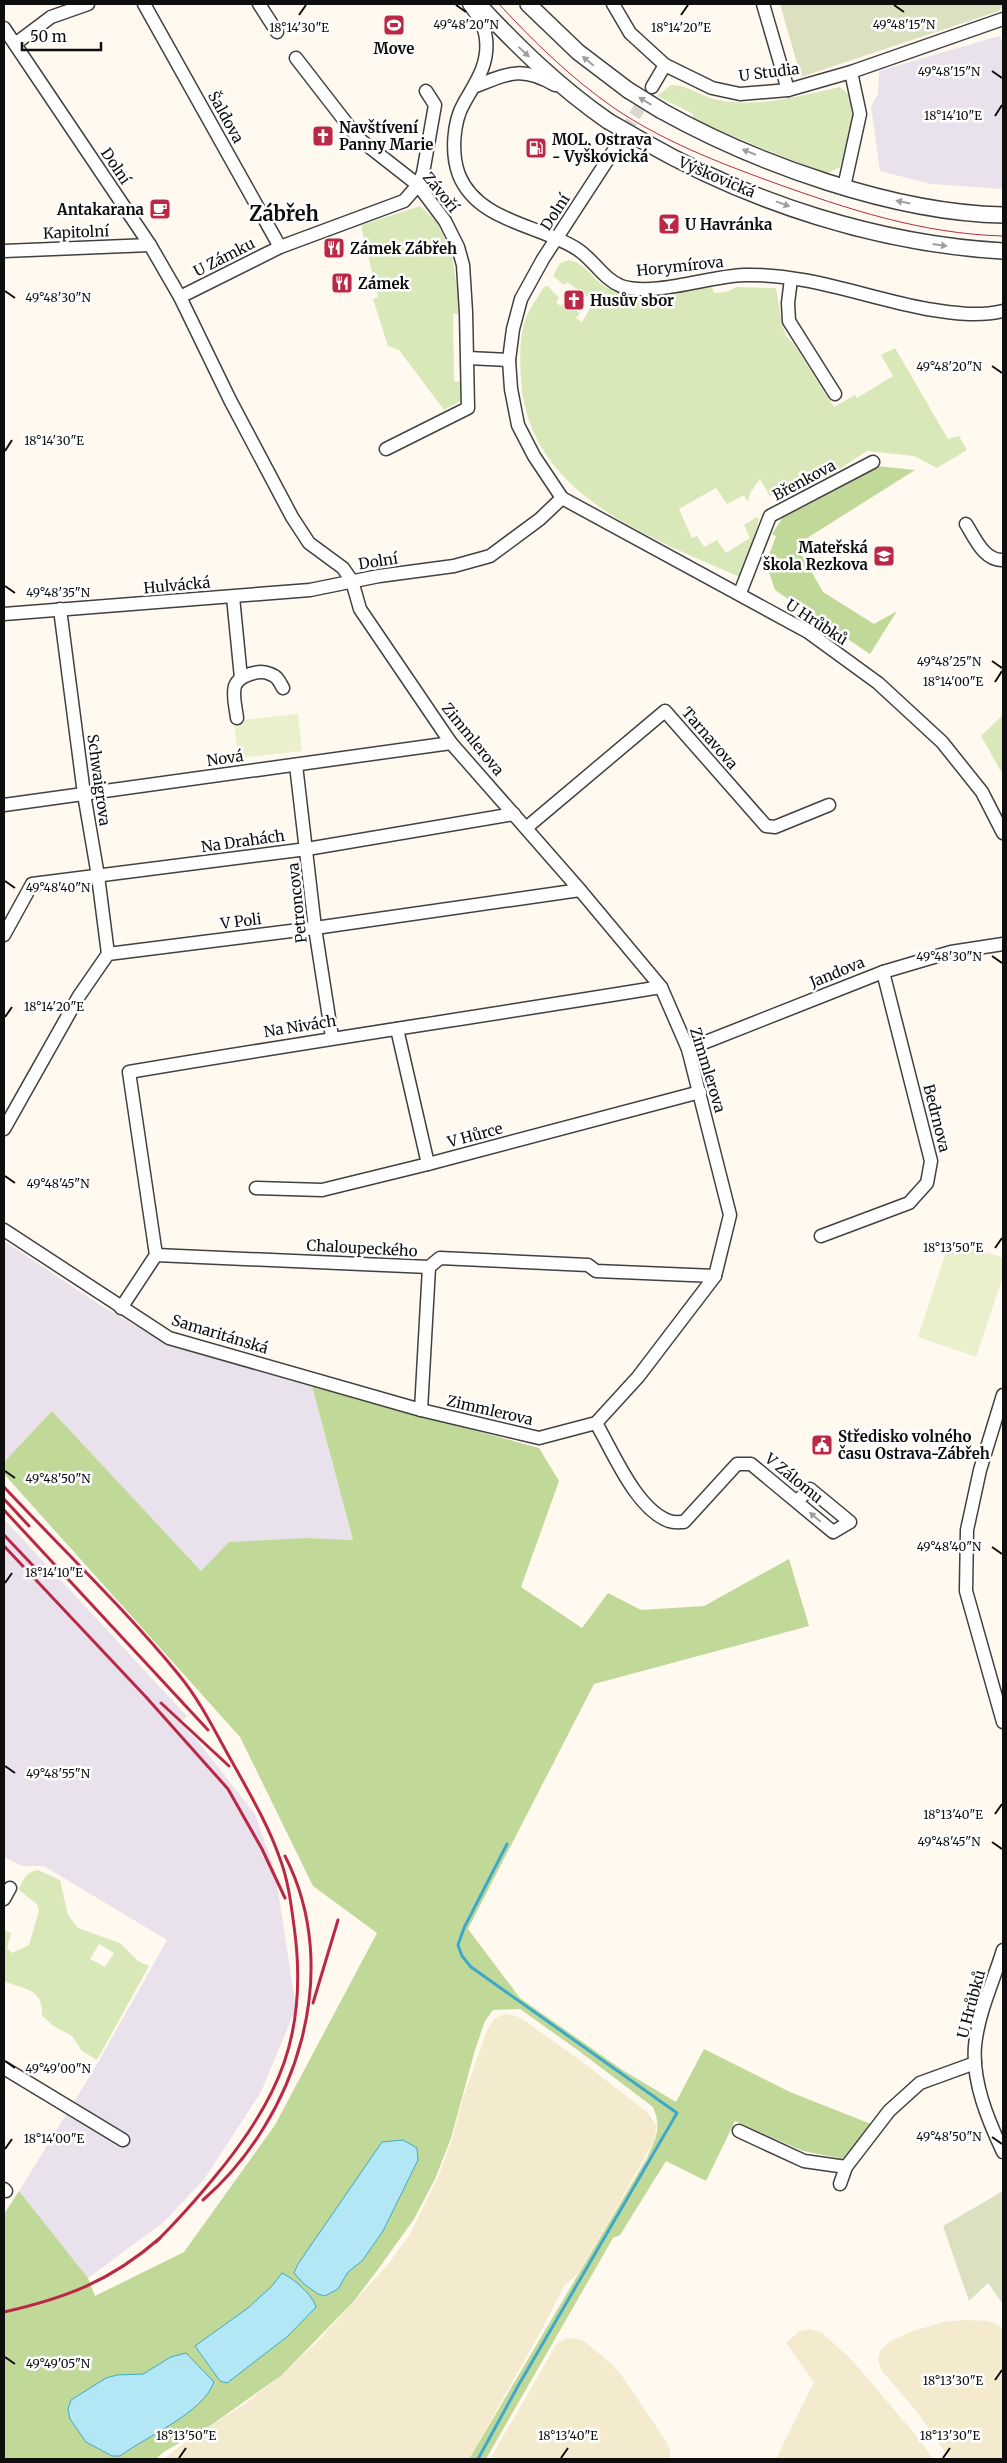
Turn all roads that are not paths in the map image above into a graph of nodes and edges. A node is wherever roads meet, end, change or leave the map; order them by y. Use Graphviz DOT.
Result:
graph roads {
  1 [pos="88,4"];
  2 [pos="144,4"];
  3 [pos="258,4"];
  4 [pos="470,4"];
  5 [pos="478,4"];
  6 [pos="528,4"];
  7 [pos="613,4"];
  8 [pos="763,4"];
  9 [pos="1003,19"];
  10 [pos="4,28"];
  11 [pos="276,32"];
  12 [pos="15,44"];
  13 [pos="296,58"];
  14 [pos="665,66"];
  15 [pos="851,72"];
  16 [pos="476,86"];
  17 [pos="652,87"];
  18 [pos="788,90"];
  19 [pos="426,91"];
  20 [pos="570,94"];
  21 [pos="616,147"];
  22 [pos="418,185"];
  23 [pos="844,187"];
  24 [pos="1003,214"];
  25 [pos="557,238"];
  26 [pos="150,245"];
  27 [pos="280,247"];
  28 [pos="4,251"];
  29 [pos="1003,251"];
  30 [pos="791,279"];
  31 [pos="180,297"];
  32 [pos="1003,311"];
  33 [pos="468,358"];
  34 [pos="509,360"];
  35 [pos="835,394"];
  36 [pos="386,448"];
  37 [pos="873,462"];
  38 [pos="562,498"];
  39 [pos="966,524"];
  40 [pos="1003,560"];
  41 [pos="352,581"];
  42 [pos="740,593"];
  43 [pos="233,597"];
  44 [pos="60,610"];
  45 [pos="4,614"];
  46 [pos="241,678"];
  47 [pos="283,688"];
  48 [pos="237,718"];
  49 [pos="451,743"];
  50 [pos="296,765"];
  51 [pos="84,794"];
  52 [pos="4,805"];
  53 [pos="829,805"];
  54 [pos="514,814"];
  55 [pos="526,828"];
  56 [pos="1003,833"];
  57 [pos="307,849"];
  58 [pos="98,876"];
  59 [pos="580,890"];
  60 [pos="315,928"];
  61 [pos="4,935"];
  62 [pos="1003,944"];
  63 [pos="108,954"];
  64 [pos="883,972"];
  65 [pos="661,987"];
  66 [pos="397,1029"];
  67 [pos="332,1037"];
  68 [pos="688,1049"];
  69 [pos="700,1092"];
  70 [pos="4,1129"];
  71 [pos="428,1164"];
  72 [pos="256,1188"];
  73 [pos="4,1230"];
  74 [pos="821,1236"];
  75 [pos="156,1255"];
  76 [pos="428,1267"];
  77 [pos="715,1276"];
  78 [pos="121,1308"];
  79 [pos="1003,1395"];
  80 [pos="421,1410"];
  81 [pos="596,1423"];
  82 [pos="797,1501"];
  83 [pos="1003,1722"];
  84 [pos="1003,1950"];
  85 [pos="975,2064"];
  86 [pos="4,2068"];
  87 [pos="739,2131"];
  88 [pos="123,2140"];
  89 [pos="1003,2152"];
  90 [pos="846,2167"];
  91 [pos="840,2184"];
  1 -- 12 [label="street"];
  2 -- 27 [label="street, Šaldova"];
  3 -- 11 [label="street"];
  4 -- 16 [label="street, Horymírova"];
  5 -- 20 [label="street, Výškovická, one-way"];
  23 -- 6 [label="street, one-way, bridge"];
  7 -- 14 [label="street, U Studia"];
  8 -- 18 [label="street"];
  9 -- 15 [label="street, U Studia"];
  10 -- 12 [label="street, Dolní"];
  12 -- 26 [label="street, Dolní"];
  13 -- 22 [label="street, Závoří"];
  14 -- 17 [label="street"];
  14 -- 18 [label="street, U Studia"];
  15 -- 18 [label="street, U Studia"];
  15 -- 23 [label="street"];
  16 -- 20 [label="street"];
  16 -- 25 [label="street, Horymírova"];
  19 -- 22 [label="street"];
  20 -- 29 [label="street, Výškovická, one-way, bridge"];
  21 -- 25 [label="street, Dolní"];
  22 -- 27 [label="street, U Zámku"];
  22 -- 33 [label="street, Závoří"];
  24 -- 23 [label="street, one-way"];
  25 -- 30 [label="street, Horymírova"];
  25 -- 34 [label="street, Dolní"];
  26 -- 28 [label="street, Kapitolní"];
  26 -- 31 [label="street, Dolní"];
  27 -- 31 [label="street, U Zámku"];
  30 -- 32 [label="street, Horymírova"];
  30 -- 35 [label="street"];
  31 -- 41 [label="street, Dolní"];
  33 -- 34 [label="street"];
  33 -- 36 [label="street, Závoří"];
  34 -- 38 [label="street, Dolní"];
  37 -- 42 [label="street, Břenkova"];
  38 -- 41 [label="street, Dolní"];
  38 -- 42 [label="street, U Hrůbků"];
  39 -- 40 [label="street"];
  41 -- 43 [label="street, Hulvácká"];
  41 -- 49 [label="street, Zimmlerova"];
  42 -- 56 [label="street, U Hrůbků"];
  43 -- 44 [label="street, Hulvácká"];
  43 -- 46 [label="street"];
  44 -- 45 [label="street, Hulvácká"];
  44 -- 51 [label="street, Schwaigrova"];
  46 -- 47 [label="street"];
  46 -- 48 [label="street"];
  49 -- 50 [label="street, Nová"];
  49 -- 54 [label="street, Zimmlerova"];
  50 -- 51 [label="street, Nová"];
  50 -- 57 [label="street, Petroncova"];
  51 -- 52 [label="street, Nová"];
  51 -- 58 [label="street, Schwaigrova"];
  53 -- 55 [label="street, Tarnavova"];
  54 -- 55 [label="street, Zimmlerova"];
  54 -- 57 [label="street, Na Drahách"];
  55 -- 59 [label="street, Zimmlerova"];
  57 -- 58 [label="street, Na Drahách"];
  57 -- 60 [label="street, Petroncova"];
  58 -- 61 [label="street, Na Drahách"];
  58 -- 63 [label="street, Schwaigrova"];
  59 -- 60 [label="street, V Poli"];
  59 -- 65 [label="street, Zimmlerova"];
  60 -- 63 [label="street, V Poli"];
  60 -- 67 [label="street, Petroncova"];
  62 -- 64 [label="street, Jandova"];
  63 -- 70 [label="street"];
  64 -- 68 [label="street, Jandova"];
  64 -- 74 [label="street, Bedrnova"];
  65 -- 66 [label="street, Na Nivách"];
  65 -- 68 [label="street, Zimmlerova"];
  66 -- 67 [label="street, Na Nivách"];
  66 -- 71 [label="street"];
  67 -- 75 [label="street, Na Nivách"];
  68 -- 69 [label="street, Zimmlerova"];
  69 -- 71 [label="street, V Hůrce"];
  69 -- 77 [label="street, Zimmlerova"];
  71 -- 72 [label="street, V Hůrce"];
  73 -- 78 [label="street, Samaritánská"];
  75 -- 76 [label="street, Chaloupeckého"];
  75 -- 78 [label="street"];
  76 -- 77 [label="street, Chaloupeckého"];
  76 -- 80 [label="street"];
  77 -- 81 [label="street, Zimmlerova"];
  78 -- 80 [label="street, Samaritánská"];
  79 -- 83 [label="street"];
  80 -- 81 [label="street, Zimmlerova"];
  81 -- 82 [label="street, V Zálomu"];
  82 -- 82 [label="street, V Zálomu, one-way"];
  84 -- 85 [label="street, U Hrůbků"];
  85 -- 89 [label="street, U Hrůbků"];
  85 -- 90 [label="street"];
  86 -- 88 [label="street"];
  87 -- 90 [label="street"];
  90 -- 91 [label="street"];
}
